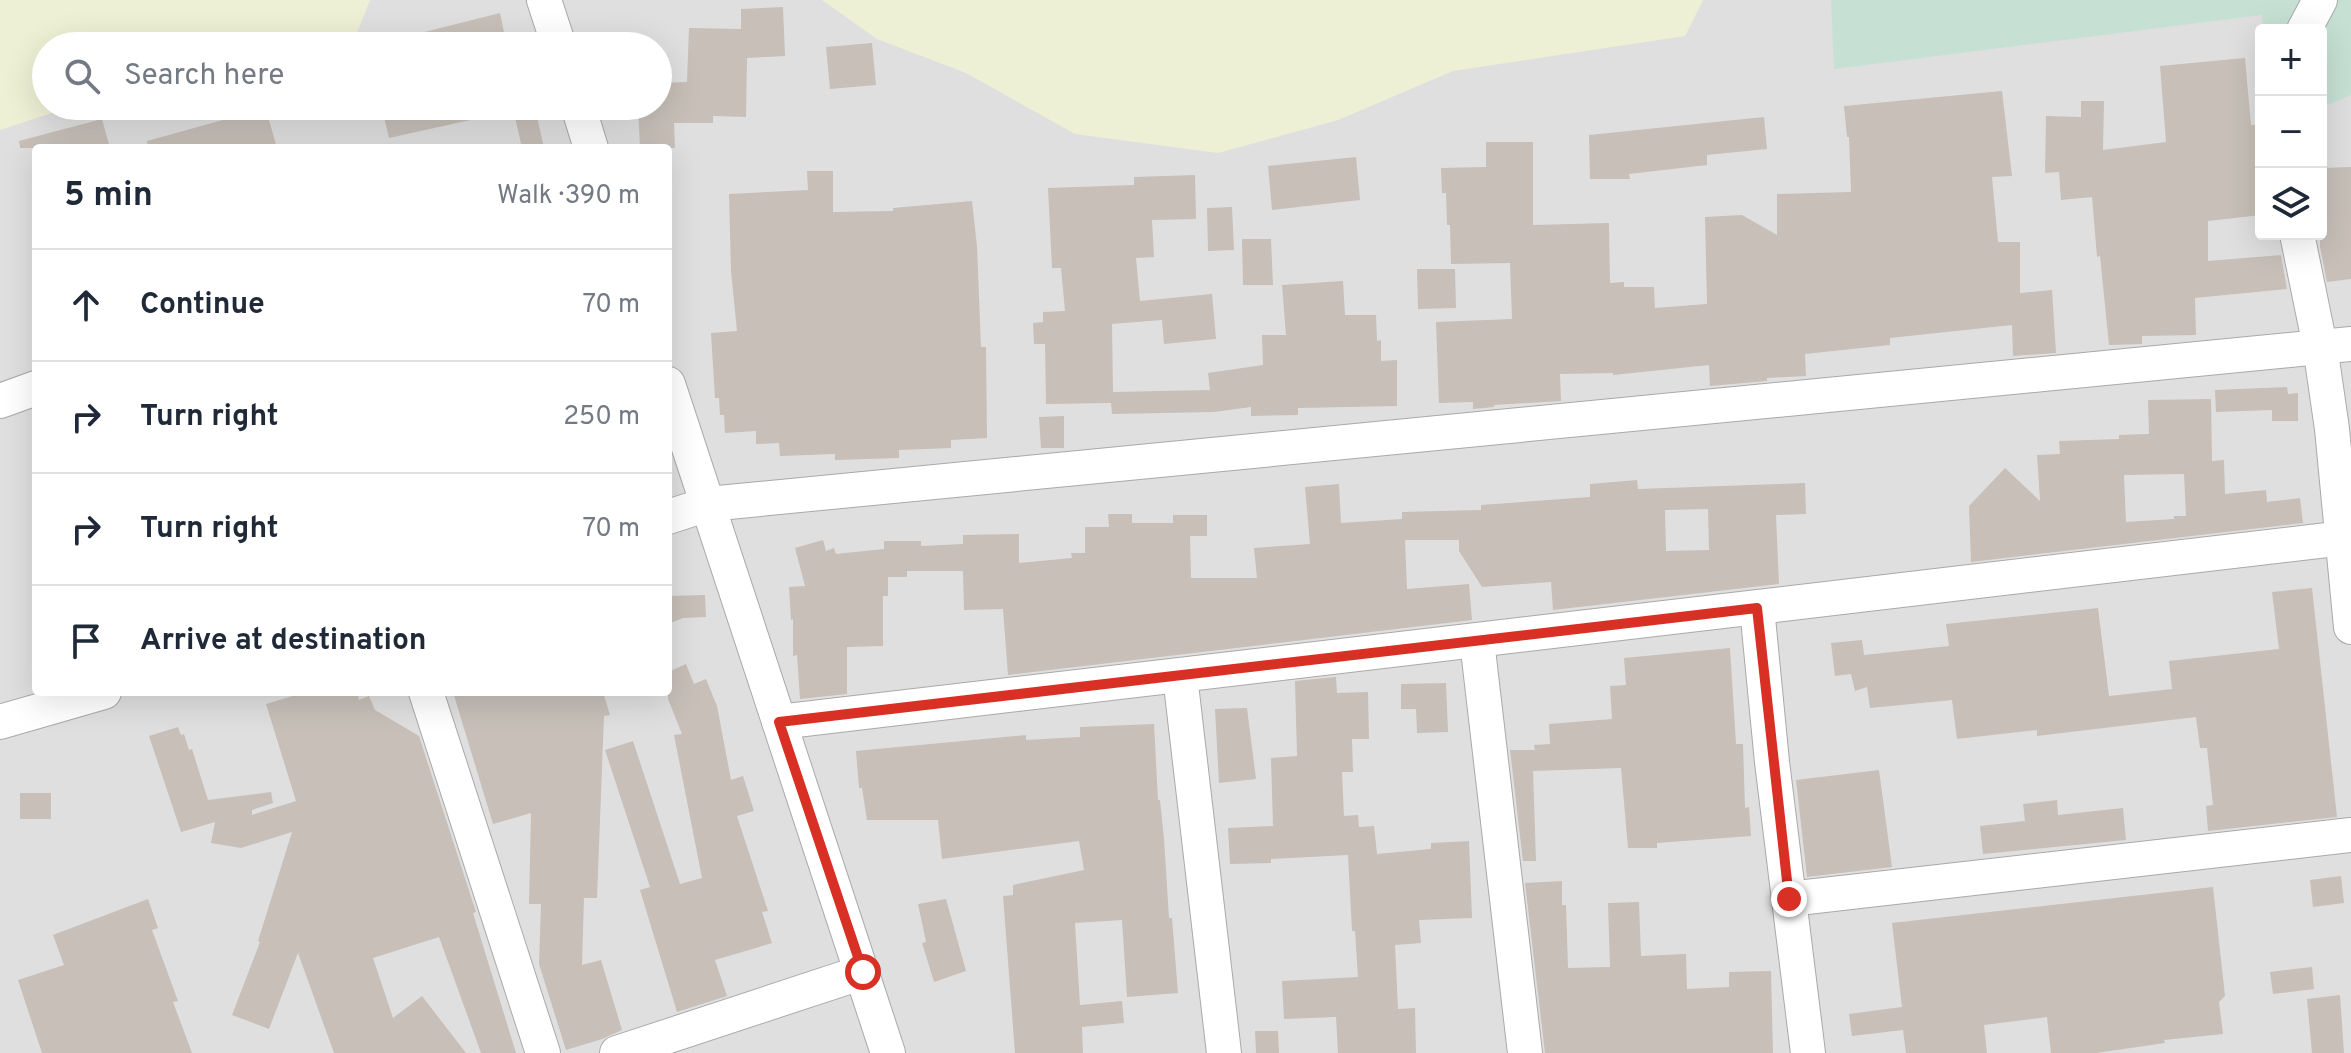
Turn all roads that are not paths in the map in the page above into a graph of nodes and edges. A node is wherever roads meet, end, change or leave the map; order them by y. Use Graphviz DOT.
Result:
graph roads {
  1 [pos="544,0"];
  2 [pos="2320,0"];
  3 [pos="2307,24"];
  4 [pos="554,32"];
  5 [pos="582,120"];
  6 [pos="590,144"];
  7 [pos="2299,240"];
  8 [pos="2335,345"];
  9 [pos="32,389"];
  10 [pos="672,396"];
  11 [pos="0,401"];
  12 [pos="2341,430"];
  13 [pos="708,504"];
  14 [pos="672,516"];
  15 [pos="2344,538"];
  16 [pos="1757,608"];
  17 [pos="2351,627"];
  18 [pos="1477,641"];
  19 [pos="1180,676"];
  20 [pos="90,696"];
  21 [pos="427,696"];
  22 [pos="0,722"];
  23 [pos="779,722"];
  24 [pos="2351,835"];
  25 [pos="1789,899"];
  26 [pos="863,972"];
  27 [pos="543,1053"];
  28 [pos="617,1053"];
  29 [pos="888,1053"];
  30 [pos="1224,1053"];
  31 [pos="1525,1053"];
  32 [pos="1808,1053"];
  1 -- 4 [label="street"];
  2 -- 3 [label="street"];
  5 -- 6 [label="street"];
  7 -- 8 [label="street"];
  8 -- 12 [label="street"];
  8 -- 13 [label="street"];
  9 -- 11 [label="street"];
  10 -- 13 [label="street"];
  12 -- 15 [label="street"];
  13 -- 14 [label="street"];
  13 -- 23 [label="street"];
  15 -- 16 [label="street"];
  15 -- 17 [label="street"];
  16 -- 18 [label="street"];
  16 -- 25 [label="street"];
  18 -- 19 [label="street"];
  18 -- 31 [label="street"];
  19 -- 23 [label="street"];
  19 -- 30 [label="street"];
  20 -- 22 [label="street"];
  21 -- 27 [label="street"];
  23 -- 26 [label="street"];
  24 -- 25 [label="street"];
  25 -- 32 [label="street"];
  26 -- 28 [label="street"];
  26 -- 29 [label="street"];
}
